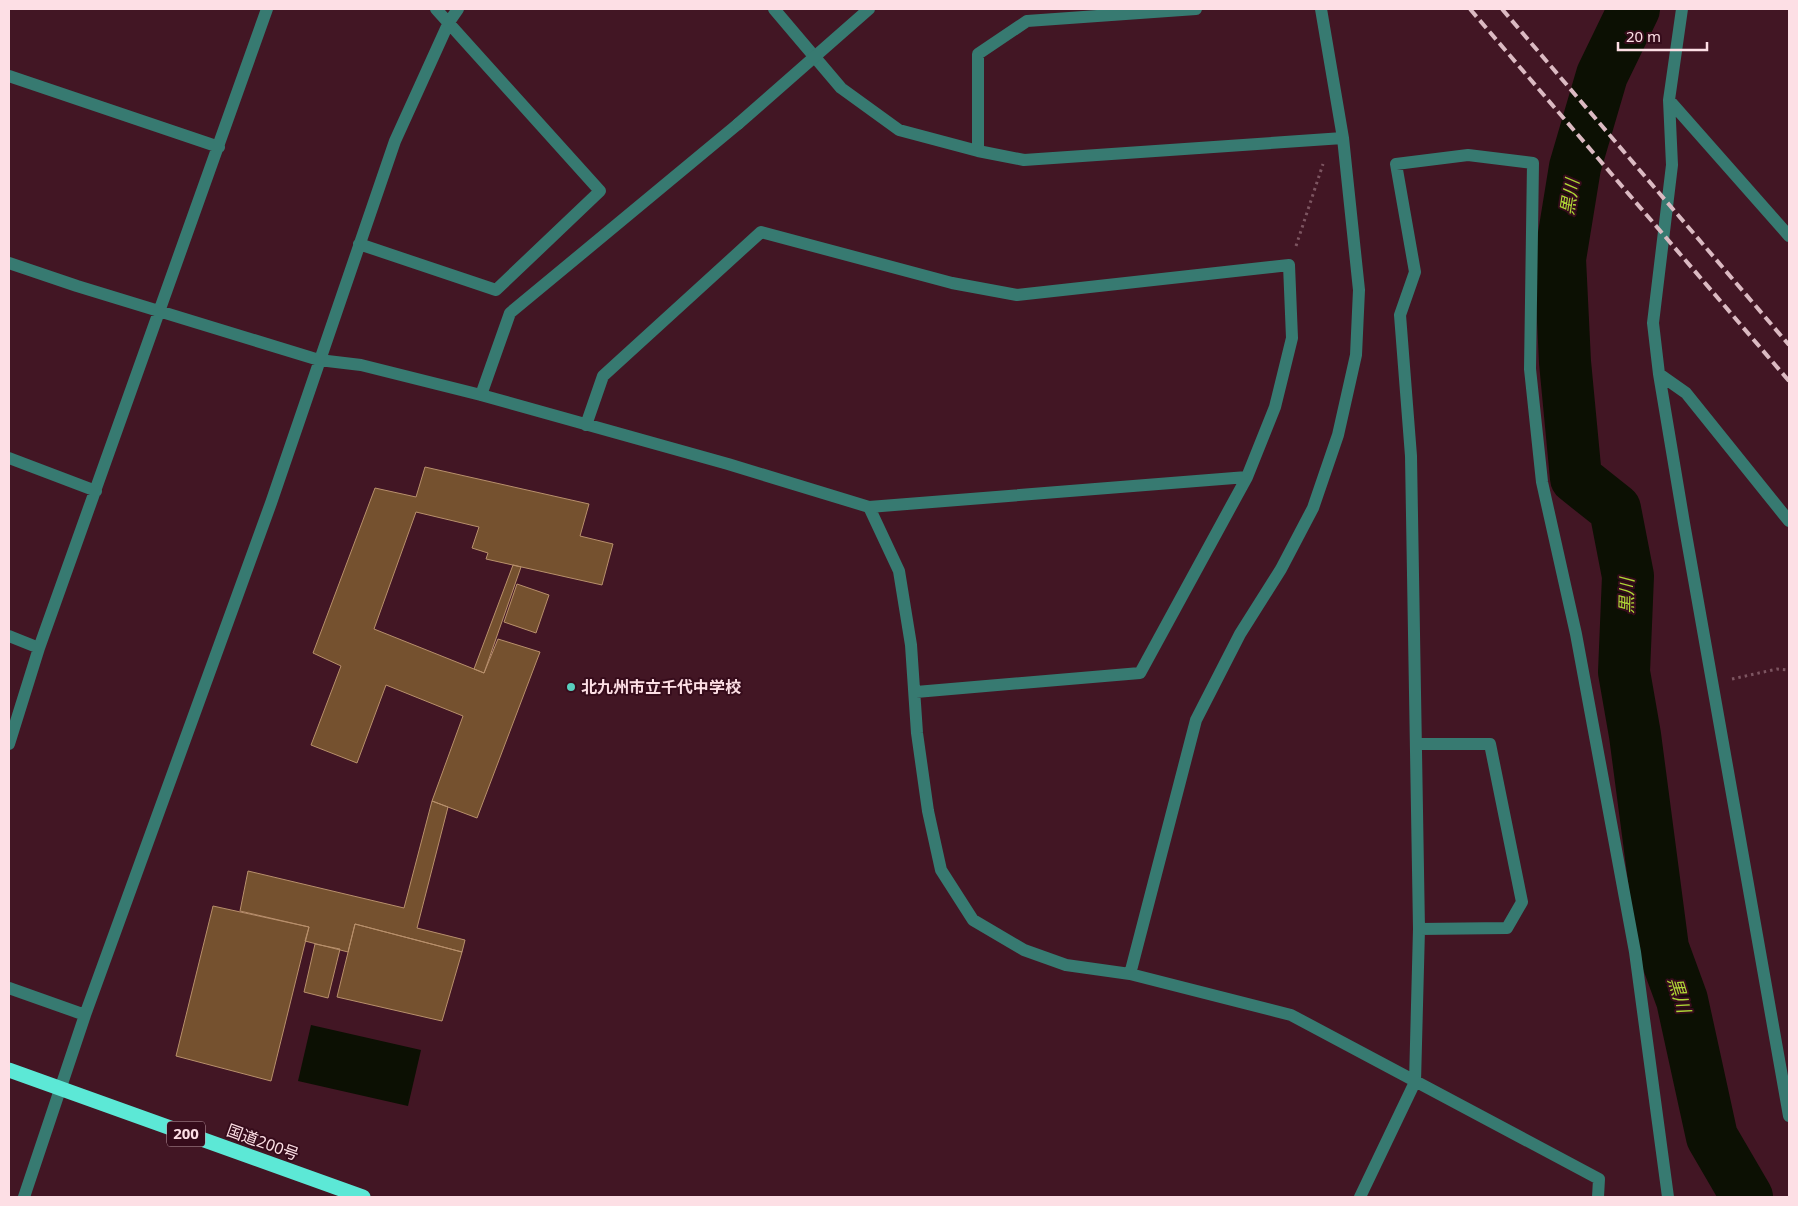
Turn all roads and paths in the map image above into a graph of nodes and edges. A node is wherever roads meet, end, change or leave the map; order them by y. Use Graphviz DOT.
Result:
graph roads {
  1 [pos="267,9"];
  2 [pos="436,9"];
  3 [pos="458,9"];
  4 [pos="774,9"];
  5 [pos="868,9"];
  6 [pos="1196,9"];
  7 [pos="1321,9"];
  8 [pos="1682,9"];
  9 [pos="449,22"];
  10 [pos="9,76"];
  11 [pos="1669,100"];
  12 [pos="1337,139"];
  13 [pos="219,147"];
  14 [pos="978,151"];
  15 [pos="1789,236"];
  16 [pos="359,244"];
  17 [pos="9,263"];
  18 [pos="1289,265"];
  19 [pos="162,310"];
  20 [pos="318,360"];
  21 [pos="1658,374"];
  22 [pos="481,395"];
  23 [pos="586,425"];
  24 [pos="9,458"];
  25 [pos="1247,476"];
  26 [pos="96,491"];
  27 [pos="870,507"];
  28 [pos="1789,521"];
  29 [pos="9,636"];
  30 [pos="40,648"];
  31 [pos="1789,670"];
  32 [pos="1712,684"];
  33 [pos="916,692"];
  34 [pos="9,744"];
  35 [pos="1416,744"];
  36 [pos="1419,929"];
  37 [pos="1130,974"];
  38 [pos="9,988"];
  39 [pos="85,1015"];
  40 [pos="9,1070"];
  41 [pos="1415,1082"];
  42 [pos="62,1089"];
  43 [pos="1789,1116"];
  44 [pos="24,1197"];
  45 [pos="363,1197"];
  46 [pos="1360,1197"];
  47 [pos="1598,1197"];
  48 [pos="1668,1197"];
  1 -- 13 [label="street"];
  2 -- 9 [label="street"];
  3 -- 9 [label="street"];
  4 -- 14 [label="street"];
  5 -- 22 [label="street, bridge"];
  6 -- 14 [label="street"];
  7 -- 12 [label="street"];
  8 -- 11 [label="street"];
  9 -- 16 [label="street"];
  9 -- 16 [label="street"];
  10 -- 13 [label="street"];
  11 -- 15 [label="street"];
  11 -- 21 [label="street"];
  12 -- 14 [label="street"];
  12 -- 18 [label="path"];
  12 -- 37 [label="street"];
  13 -- 19 [label="street"];
  16 -- 20 [label="street"];
  17 -- 19 [label="street"];
  18 -- 23 [label="street"];
  18 -- 25 [label="street"];
  19 -- 20 [label="street"];
  19 -- 26 [label="street"];
  20 -- 22 [label="street"];
  20 -- 39 [label="street"];
  21 -- 28 [label="street"];
  21 -- 32 [label="street"];
  22 -- 23 [label="street"];
  23 -- 27 [label="street"];
  24 -- 26 [label="street"];
  25 -- 27 [label="street"];
  25 -- 33 [label="street"];
  26 -- 30 [label="street"];
  27 -- 33 [label="street"];
  29 -- 30 [label="street"];
  30 -- 34 [label="street"];
  31 -- 32 [label="path"];
  32 -- 43 [label="street"];
  33 -- 37 [label="street"];
  35 -- 36 [label="street"];
  35 -- 36 [label="street"];
  35 -- 48 [label="street"];
  36 -- 41 [label="street"];
  37 -- 41 [label="street"];
  38 -- 39 [label="street"];
  39 -- 42 [label="street"];
  40 -- 42 [label="highway, 国道200号 / 200"];
  41 -- 46 [label="street"];
  41 -- 47 [label="street"];
  42 -- 44 [label="street"];
  42 -- 45 [label="highway, 国道200号 / 200"];
}
